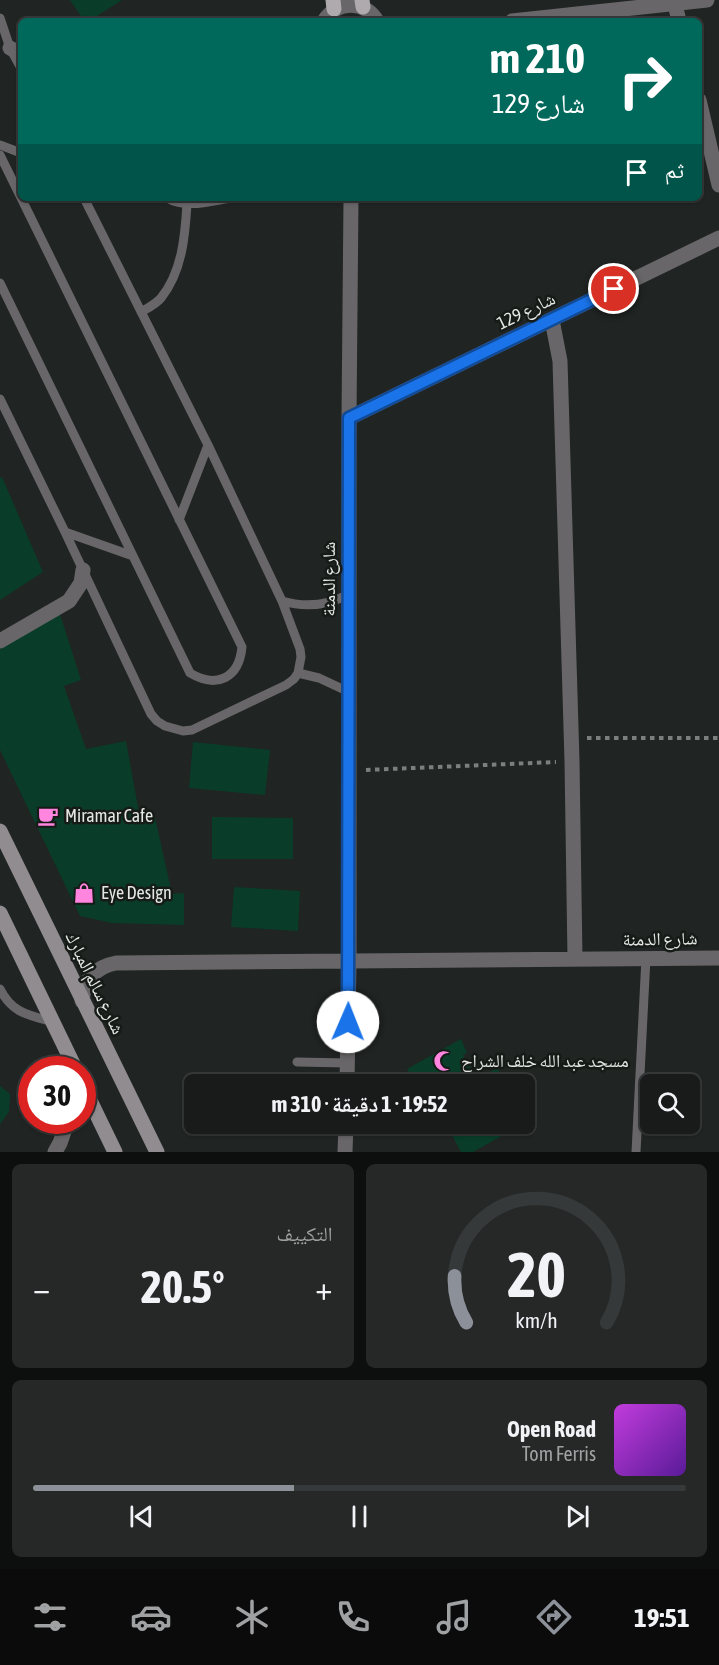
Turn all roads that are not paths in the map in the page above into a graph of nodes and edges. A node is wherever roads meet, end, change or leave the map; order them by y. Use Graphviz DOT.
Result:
graph roads {
  1 [pos="706,0"];
  2 [pos="363,3"];
  3 [pos="675,4"];
  4 [pos="331,10"];
  5 [pos="0,18"];
  6 [pos="375,18"];
  7 [pos="541,18"];
  8 [pos="678,18"];
  9 [pos="16,51"];
  10 [pos="702,110"];
  11 [pos="0,145"];
  12 [pos="18,152"];
  13 [pos="0,155"];
  14 [pos="717,161"];
  15 [pos="719,185"];
  16 [pos="18,192"];
  17 [pos="23,201"];
  18 [pos="86,201"];
  19 [pos="171,201"];
  20 [pos="209,201"];
  21 [pos="351,201"];
  22 [pos="187,204"];
  23 [pos="719,238"];
  24 [pos="0,282"];
  25 [pos="141,312"];
  26 [pos="552,320"];
  27 [pos="0,399"];
  28 [pos="349,418"];
  29 [pos="208,445"];
  30 [pos="179,520"];
  31 [pos="65,532"];
  32 [pos="133,556"];
  33 [pos="83,570"];
  34 [pos="349,594"];
  35 [pos="282,601"];
  36 [pos="0,641"];
  37 [pos="298,673"];
  38 [pos="349,692"];
  39 [pos="0,831"];
  40 [pos="0,913"];
  41 [pos="646,958"];
  42 [pos="719,958"];
  43 [pos="575,959"];
  44 [pos="349,961"];
  45 [pos="0,989"];
  46 [pos="82,1001"];
  47 [pos="53,1022"];
  48 [pos="69,1056"];
  49 [pos="297,1062"];
  50 [pos="347,1063"];
  51 [pos="347,1074"];
  52 [pos="96,1113"];
  53 [pos="63,1134"];
  54 [pos="346,1134"];
  55 [pos="55,1152"];
  56 [pos="115,1152"];
  57 [pos="157,1152"];
  58 [pos="345,1152"];
  59 [pos="636,1152"];
  1 -- 3 [label="street"];
  2 -- 4 [label="street"];
  2 -- 6 [label="street"];
  3 -- 7 [label="street"];
  3 -- 8 [label="street"];
  5 -- 9 [label="lane"];
  10 -- 14 [label="street"];
  11 -- 12 [label="lane"];
  13 -- 16 [label="lane"];
  14 -- 15 [label="street"];
  17 -- 30 [label="lane"];
  18 -- 25 [label="lane"];
  19 -- 22 [label="lane"];
  20 -- 22 [label="lane"];
  21 -- 28 [label="street, شارع الدمنة"];
  22 -- 25 [label="lane"];
  23 -- 26 [label="street, شارع 129"];
  24 -- 32 [label="lane"];
  25 -- 29 [label="lane"];
  26 -- 28 [label="street, شارع 129"];
  26 -- 43 [label="street"];
  27 -- 31 [label="lane"];
  28 -- 34 [label="street, شارع الدمنة"];
  29 -- 30 [label="lane"];
  29 -- 35 [label="lane"];
  30 -- 32 [label="lane"];
  31 -- 32 [label="lane"];
  31 -- 33 [label="lane"];
  33 -- 36 [label="street"];
  33 -- 37 [label="lane"];
  34 -- 35 [label="lane"];
  34 -- 38 [label="street, شارع الدمنة"];
  35 -- 37 [label="lane"];
  37 -- 38 [label="lane"];
  38 -- 44 [label="street, شارع الدمنة"];
  39 -- 46 [label="main road, شارع سالم المبارك"];
  40 -- 47 [label="main road"];
  41 -- 42 [label="street, شارع الدمنة"];
  41 -- 43 [label="street, شارع الدمنة"];
  41 -- 59 [label="lane"];
  43 -- 44 [label="street, شارع الدمنة"];
  44 -- 46 [label="street, شارع الدمنة"];
  44 -- 50 [label="street, شارع الدمنة"];
  45 -- 47 [label="lane"];
  46 -- 57 [label="main road, شارع سالم المبارك"];
  47 -- 48 [label="main road"];
  49 -- 50 [label="lane"];
  50 -- 51 [label="street, شارع الدمنة"];
  52 -- 56 [label="main road"];
  53 -- 55 [label="street"];
  54 -- 58 [label="street"];
}
